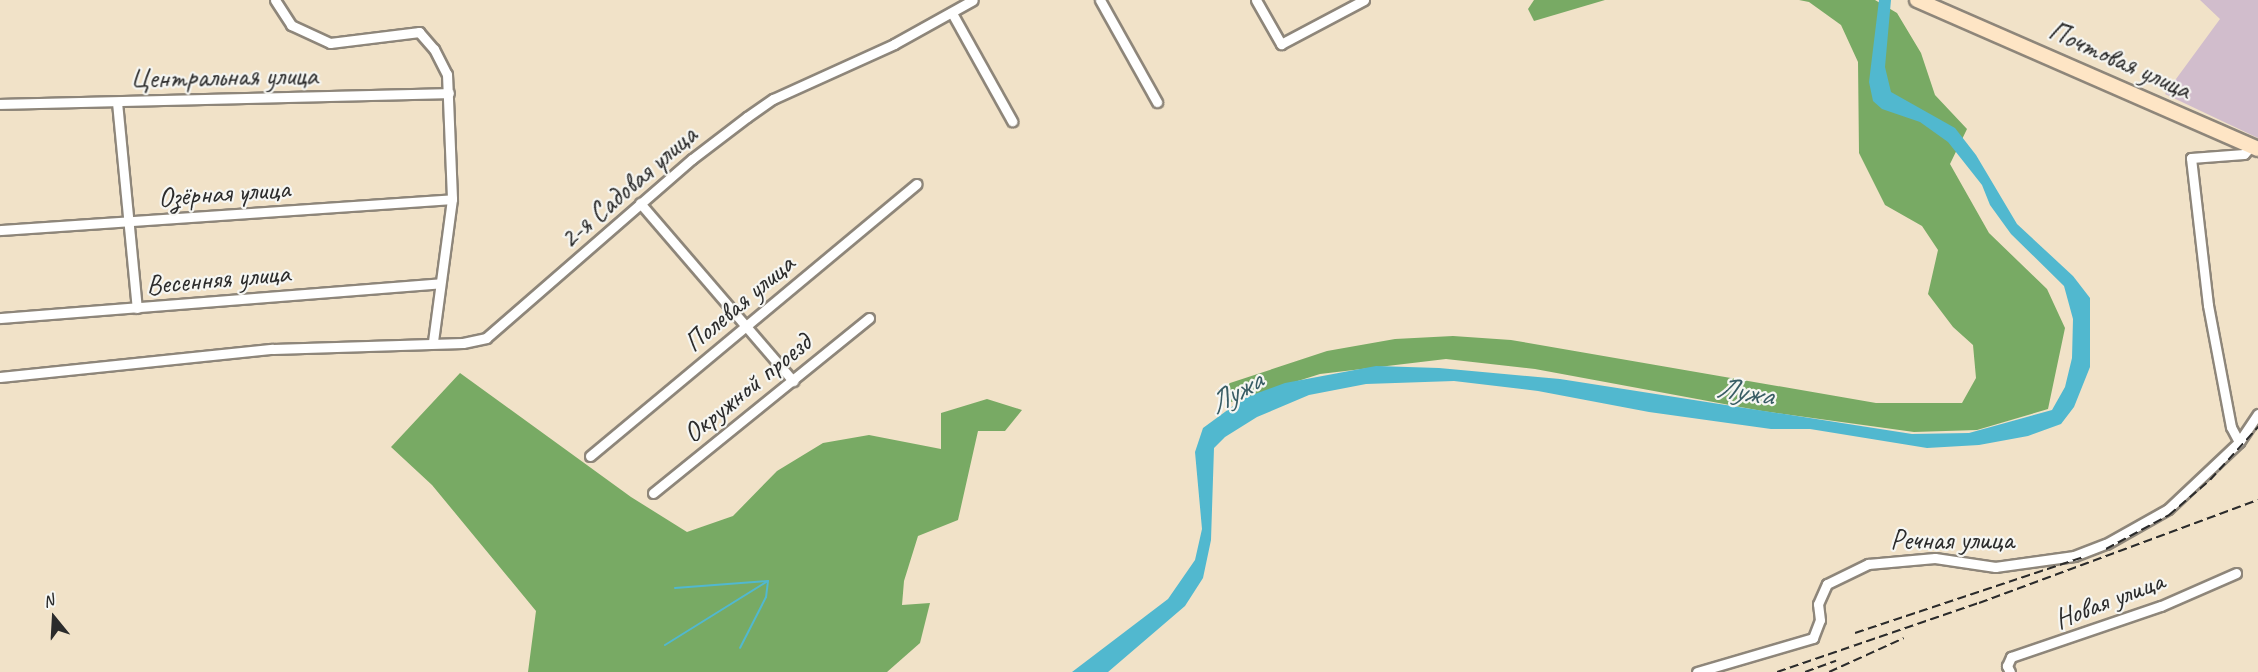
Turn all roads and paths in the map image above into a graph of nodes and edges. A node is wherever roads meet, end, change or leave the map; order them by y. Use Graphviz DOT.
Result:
graph roads {
  1 [pos="275,0"];
  2 [pos="973,0"];
  3 [pos="1100,0"];
  4 [pos="1256,0"];
  5 [pos="1364,0"];
  6 [pos="1922,2"];
  7 [pos="952,13"];
  8 [pos="449,93"];
  9 [pos="117,102"];
  10 [pos="1157,102"];
  11 [pos="0,104"];
  12 [pos="1012,121"];
  13 [pos="2254,147"];
  14 [pos="917,184"];
  15 [pos="452,199"];
  16 [pos="640,203"];
  17 [pos="129,222"];
  18 [pos="0,230"];
  19 [pos="440,283"];
  20 [pos="137,308"];
  21 [pos="0,318"];
  22 [pos="869,318"];
  23 [pos="748,326"];
  24 [pos="433,342"];
  25 [pos="0,378"];
  26 [pos="793,381"];
  27 [pos="2258,414"];
  28 [pos="2239,442"];
  29 [pos="590,456"];
  30 [pos="653,493"];
  31 [pos="2236,573"];
  32 [pos="1697,672"];
  33 [pos="2010,672"];
  1 -- 8 [label="street"];
  2 -- 7 [label="street, 2-я Садовая улица"];
  3 -- 10 [label="street"];
  4 -- 5 [label="street"];
  6 -- 13 [label="street, Почтовая улица"];
  7 -- 12 [label="street"];
  7 -- 16 [label="street, 2-я Садовая улица"];
  8 -- 9 [label="street, Центральная улица"];
  8 -- 15 [label="street"];
  9 -- 11 [label="street, Центральная улица"];
  9 -- 17 [label="street"];
  13 -- 28 [label="street"];
  14 -- 23 [label="street, Полевая улица"];
  15 -- 17 [label="street, Озёрная улица"];
  15 -- 19 [label="street"];
  16 -- 23 [label="street"];
  16 -- 24 [label="street, 2-я Садовая улица"];
  17 -- 18 [label="street, Озёрная улица"];
  17 -- 20 [label="street"];
  19 -- 20 [label="street, Весенняя улица"];
  19 -- 24 [label="street"];
  20 -- 21 [label="street, Весенняя улица"];
  22 -- 26 [label="street, Окружной проезд"];
  23 -- 26 [label="street"];
  23 -- 29 [label="street, Полевая улица"];
  24 -- 25 [label="street"];
  26 -- 30 [label="street, Окружной проезд"];
  27 -- 28 [label="street, Речная улица"];
  28 -- 32 [label="street, Речная улица"];
  31 -- 33 [label="street, Новая улица"];
}
